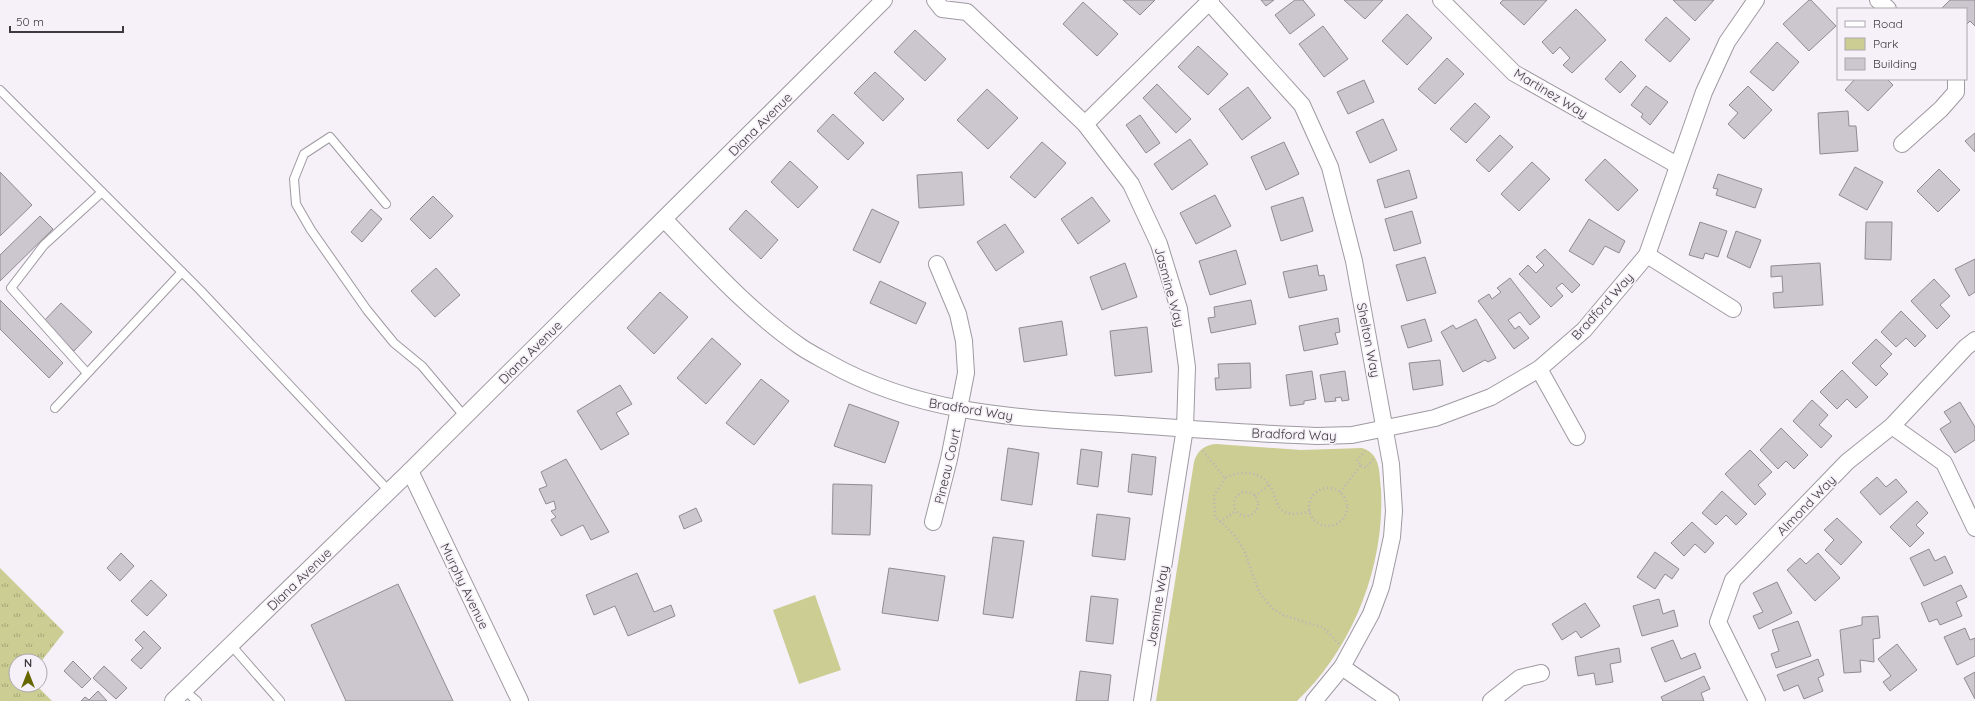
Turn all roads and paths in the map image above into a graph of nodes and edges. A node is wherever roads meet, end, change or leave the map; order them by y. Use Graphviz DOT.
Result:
graph roads {
  1 [pos="884,0"];
  2 [pos="935,0"];
  3 [pos="1441,0"];
  4 [pos="1756,0"];
  5 [pos="1878,0"];
  6 [pos="1210,1"];
  7 [pos="966,6"];
  8 [pos="1887,8"];
  9 [pos="1956,80"];
  10 [pos="0,90"];
  11 [pos="1085,124"];
  12 [pos="1902,144"];
  13 [pos="1677,165"];
  14 [pos="102,192"];
  15 [pos="386,204"];
  16 [pos="664,219"];
  17 [pos="1647,255"];
  18 [pos="937,264"];
  19 [pos="182,272"];
  20 [pos="1733,309"];
  21 [pos="1975,340"];
  22 [pos="1539,369"];
  23 [pos="87,373"];
  24 [pos="55,408"];
  25 [pos="960,410"];
  26 [pos="465,417"];
  27 [pos="1892,426"];
  28 [pos="1185,428"];
  29 [pos="1385,429"];
  30 [pos="1577,438"];
  31 [pos="1203,451"];
  32 [pos="1365,451"];
  33 [pos="1374,458"];
  34 [pos="1361,465"];
  35 [pos="410,471"];
  36 [pos="1225,478"];
  37 [pos="1269,485"];
  38 [pos="390,491"];
  39 [pos="1340,492"];
  40 [pos="1255,496"];
  41 [pos="1236,511"];
  42 [pos="1310,511"];
  43 [pos="933,522"];
  44 [pos="1220,522"];
  45 [pos="1975,528"];
  46 [pos="231,645"];
  47 [pos="1341,645"];
  48 [pos="1342,667"];
  49 [pos="1541,673"];
  50 [pos="179,696"];
  51 [pos="196,701"];
  52 [pos="280,701"];
  53 [pos="520,701"];
  54 [pos="1142,701"];
  55 [pos="1314,701"];
  56 [pos="1391,701"];
  57 [pos="1491,701"];
  58 [pos="1757,701"];
  1 -- 16 [label="street, Diana Avenue"];
  2 -- 7 [label="street, Jasmine Way"];
  3 -- 13 [label="street, Martinez Way"];
  4 -- 13 [label="street, Bradford Way"];
  5 -- 8 [label="street"];
  6 -- 11 [label="street"];
  6 -- 29 [label="street, Shelton Way"];
  7 -- 11 [label="street, Jasmine Way"];
  9 -- 12 [label="street"];
  10 -- 14 [label="lane"];
  11 -- 28 [label="street, Jasmine Way"];
  13 -- 17 [label="street, Bradford Way"];
  14 -- 19 [label="lane"];
  14 -- 23 [label="lane"];
  15 -- 26 [label="lane"];
  16 -- 25 [label="street, Bradford Way"];
  16 -- 26 [label="street, Diana Avenue"];
  17 -- 20 [label="street"];
  17 -- 22 [label="street, Bradford Way"];
  18 -- 25 [label="street, Pineau Court"];
  19 -- 23 [label="lane"];
  19 -- 38 [label="lane"];
  21 -- 27 [label="street, Almond Way"];
  22 -- 29 [label="street, Bradford Way"];
  22 -- 30 [label="street"];
  23 -- 24 [label="lane"];
  25 -- 28 [label="street, Bradford Way"];
  25 -- 43 [label="street, Pineau Court"];
  26 -- 35 [label="street, Diana Avenue"];
  27 -- 45 [label="street"];
  27 -- 58 [label="street, Almond Way"];
  28 -- 29 [label="street, Bradford Way"];
  28 -- 54 [label="street, Jasmine Way"];
  29 -- 48 [label="street, Shelton Way"];
  31 -- 36 [label="path"];
  32 -- 34 [label="path"];
  33 -- 34 [label="path"];
  34 -- 39 [label="path"];
  35 -- 38 [label="street, Diana Avenue"];
  35 -- 53 [label="street, Murphy Avenue"];
  36 -- 37 [label="path"];
  36 -- 44 [label="path"];
  37 -- 40 [label="path"];
  37 -- 42 [label="path"];
  38 -- 46 [label="street, Diana Avenue"];
  39 -- 42 [label="path"];
  39 -- 42 [label="path"];
  40 -- 41 [label="path"];
  40 -- 41 [label="path"];
  41 -- 44 [label="path"];
  44 -- 47 [label="path"];
  46 -- 50 [label="street, Diana Avenue"];
  46 -- 52 [label="lane"];
  48 -- 55 [label="street, Shelton Way"];
  48 -- 56 [label="street"];
  49 -- 57 [label="street"];
  50 -- 51 [label="lane"];
}
